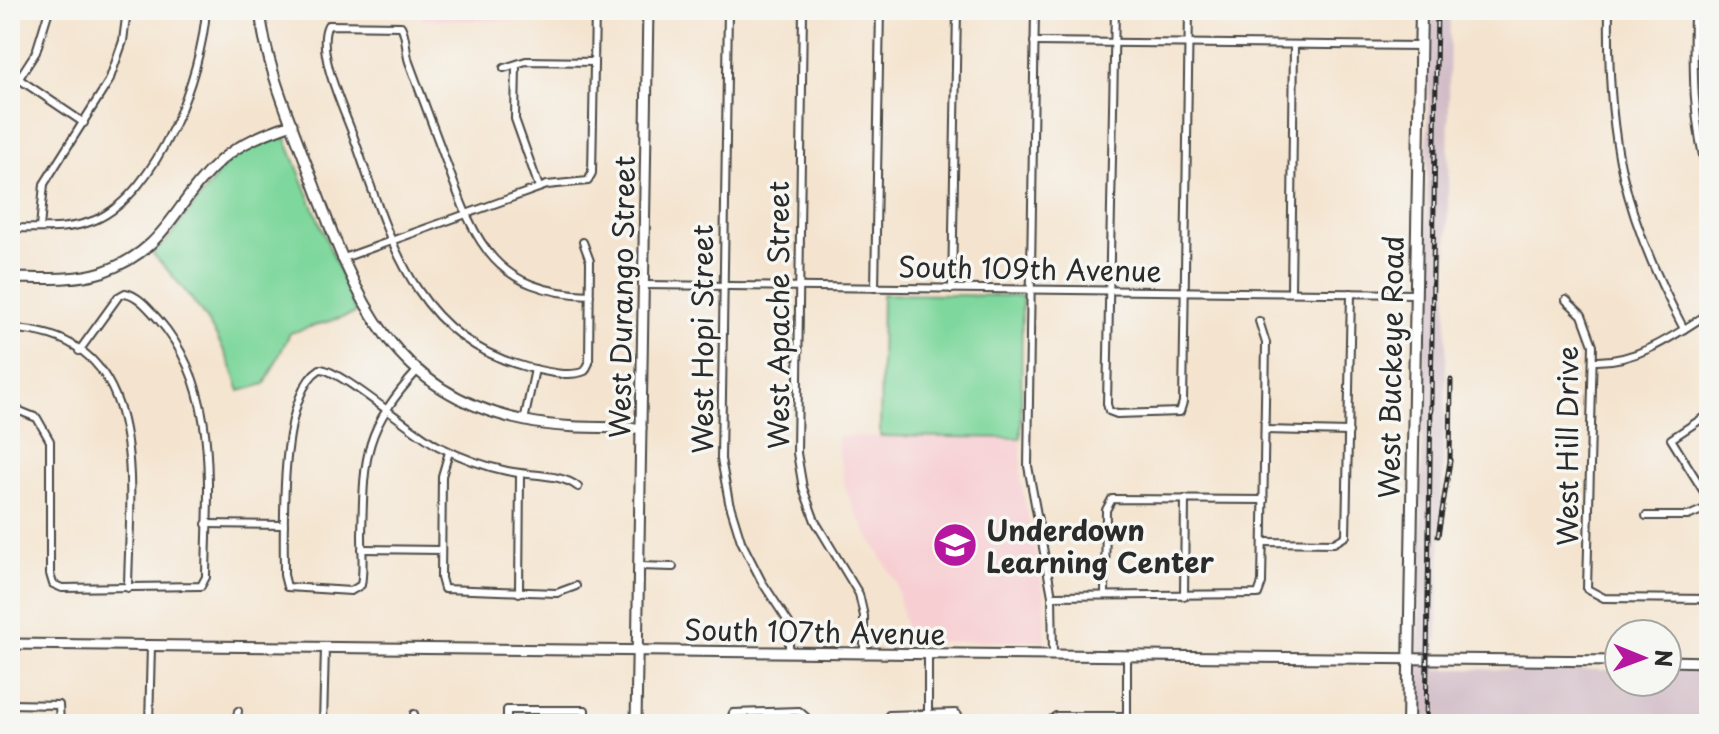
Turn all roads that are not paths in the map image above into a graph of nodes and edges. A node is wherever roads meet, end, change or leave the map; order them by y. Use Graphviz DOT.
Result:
graph roads {
  1 [pos="49,10"];
  2 [pos="127,10"];
  3 [pos="206,10"];
  4 [pos="260,10"];
  5 [pos="595,10"];
  6 [pos="648,10"];
  7 [pos="728,10"];
  8 [pos="803,10"];
  9 [pos="880,10"];
  10 [pos="957,10"];
  11 [pos="1035,10"];
  12 [pos="1115,10"];
  13 [pos="1189,10"];
  14 [pos="1421,10"];
  15 [pos="1609,10"];
  16 [pos="1694,10"];
  17 [pos="1034,42"];
  18 [pos="1115,43"];
  19 [pos="1189,43"];
  20 [pos="1294,45"];
  21 [pos="1420,46"];
  22 [pos="594,62"];
  23 [pos="516,65"];
  24 [pos="504,68"];
  25 [pos="19,79"];
  26 [pos="10,92"];
  27 [pos="84,123"];
  28 [pos="292,124"];
  29 [pos="1709,179"];
  30 [pos="539,187"];
  31 [pos="465,214"];
  32 [pos="10,228"];
  33 [pos="40,228"];
  34 [pos="392,241"];
  35 [pos="583,242"];
  36 [pos="341,259"];
  37 [pos="10,278"];
  38 [pos="644,285"];
  39 [pos="722,286"];
  40 [pos="798,287"];
  41 [pos="875,288"];
  42 [pos="952,289"];
  43 [pos="1030,290"];
  44 [pos="1109,291"];
  45 [pos="1185,292"];
  46 [pos="1291,292"];
  47 [pos="1351,293"];
  48 [pos="1416,294"];
  49 [pos="590,295"];
  50 [pos="1566,300"];
  51 [pos="1709,313"];
  52 [pos="1259,321"];
  53 [pos="10,329"];
  54 [pos="1684,329"];
  55 [pos="79,351"];
  56 [pos="1593,361"];
  57 [pos="535,369"];
  58 [pos="418,370"];
  59 [pos="10,407"];
  60 [pos="384,411"];
  61 [pos="1709,414"];
  62 [pos="524,421"];
  63 [pos="641,428"];
  64 [pos="1265,430"];
  65 [pos="1349,432"];
  66 [pos="449,452"];
  67 [pos="520,474"];
  68 [pos="578,487"];
  69 [pos="1185,499"];
  70 [pos="1264,500"];
  71 [pos="1709,500"];
  72 [pos="1709,507"];
  73 [pos="1646,516"];
  74 [pos="206,524"];
  75 [pos="284,525"];
  76 [pos="1263,542"];
  77 [pos="362,549"];
  78 [pos="441,550"];
  79 [pos="639,566"];
  80 [pos="673,567"];
  81 [pos="576,586"];
  82 [pos="128,588"];
  83 [pos="519,593"];
  84 [pos="1105,594"];
  85 [pos="1052,596"];
  86 [pos="1184,596"];
  87 [pos="1709,599"];
  88 [pos="10,644"];
  89 [pos="151,646"];
  90 [pos="325,648"];
  91 [pos="637,651"];
  92 [pos="789,653"];
  93 [pos="864,653"];
  94 [pos="928,654"];
  95 [pos="1053,655"];
  96 [pos="1127,655"];
  97 [pos="1408,659"];
  98 [pos="1603,661"];
  99 [pos="1683,661"];
  100 [pos="1709,662"];
  101 [pos="10,704"];
  102 [pos="238,711"];
  103 [pos="928,712"];
  104 [pos="414,714"];
  105 [pos="963,720"];
  106 [pos="1127,720"];
  107 [pos="1048,721"];
  108 [pos="60,724"];
  109 [pos="149,724"];
  110 [pos="236,724"];
  111 [pos="323,724"];
  112 [pos="416,724"];
  113 [pos="507,724"];
  114 [pos="585,724"];
  115 [pos="636,724"];
  116 [pos="729,724"];
  117 [pos="808,724"];
  118 [pos="886,724"];
  119 [pos="1408,724"];
  1 -- 25 [label="street"];
  2 -- 27 [label="street"];
  3 -- 33 [label="street"];
  4 -- 28 [label="street"];
  5 -- 22 [label="street"];
  6 -- 38 [label="street, West Durango Street"];
  7 -- 39 [label="street, West Hopi Street"];
  8 -- 40 [label="street, West Apache Street"];
  9 -- 41 [label="street"];
  10 -- 42 [label="street"];
  11 -- 17 [label="street"];
  12 -- 18 [label="street"];
  13 -- 19 [label="street"];
  14 -- 21 [label="main road, West Buckeye Road"];
  15 -- 54 [label="street"];
  16 -- 29 [label="street"];
  17 -- 18 [label="street"];
  17 -- 43 [label="street"];
  18 -- 19 [label="street"];
  18 -- 44 [label="street"];
  19 -- 20 [label="street"];
  19 -- 45 [label="street"];
  20 -- 21 [label="street"];
  20 -- 46 [label="street"];
  21 -- 48 [label="main road, West Buckeye Road"];
  22 -- 23 [label="street"];
  22 -- 30 [label="street"];
  23 -- 24 [label="street"];
  23 -- 30 [label="street"];
  25 -- 26 [label="street"];
  25 -- 27 [label="street"];
  27 -- 33 [label="street"];
  28 -- 36 [label="street"];
  28 -- 37 [label="street"];
  30 -- 31 [label="street"];
  31 -- 34 [label="street"];
  31 -- 34 [label="street"];
  31 -- 49 [label="street"];
  32 -- 33 [label="street"];
  34 -- 36 [label="street"];
  34 -- 57 [label="street"];
  35 -- 49 [label="street"];
  36 -- 58 [label="street"];
  38 -- 39 [label="street, South 109th Avenue"];
  38 -- 63 [label="street, West Durango Street"];
  39 -- 40 [label="street, South 109th Avenue"];
  39 -- 92 [label="street, West Hopi Street"];
  40 -- 41 [label="street, South 109th Avenue"];
  40 -- 93 [label="street, West Apache Street"];
  41 -- 42 [label="street, South 109th Avenue"];
  42 -- 43 [label="street, South 109th Avenue"];
  43 -- 44 [label="street, South 109th Avenue"];
  43 -- 85 [label="street"];
  44 -- 45 [label="street, South 109th Avenue"];
  44 -- 45 [label="street"];
  45 -- 46 [label="street, South 109th Avenue"];
  46 -- 47 [label="street, South 109th Avenue"];
  47 -- 48 [label="street, South 109th Avenue"];
  47 -- 65 [label="street"];
  48 -- 97 [label="main road, West Buckeye Road"];
  49 -- 57 [label="street"];
  50 -- 56 [label="street, West Hill Drive"];
  51 -- 54 [label="street"];
  52 -- 64 [label="street"];
  53 -- 55 [label="street"];
  54 -- 56 [label="street"];
  55 -- 74 [label="street"];
  55 -- 82 [label="street"];
  56 -- 87 [label="street, West Hill Drive"];
  57 -- 62 [label="street"];
  58 -- 60 [label="street"];
  58 -- 62 [label="street"];
  59 -- 82 [label="street"];
  60 -- 66 [label="street"];
  60 -- 75 [label="street"];
  60 -- 77 [label="street"];
  61 -- 71 [label="street"];
  62 -- 63 [label="street"];
  63 -- 79 [label="street, West Durango Street"];
  64 -- 65 [label="street"];
  64 -- 70 [label="street"];
  65 -- 76 [label="street"];
  66 -- 67 [label="street"];
  66 -- 78 [label="street"];
  67 -- 68 [label="street"];
  67 -- 83 [label="street"];
  69 -- 70 [label="street"];
  69 -- 84 [label="street"];
  69 -- 86 [label="street"];
  70 -- 76 [label="street"];
  72 -- 73 [label="street"];
  74 -- 75 [label="street"];
  74 -- 82 [label="street"];
  75 -- 77 [label="street"];
  76 -- 86 [label="street"];
  77 -- 78 [label="street"];
  78 -- 83 [label="street"];
  79 -- 80 [label="street"];
  79 -- 91 [label="street, West Durango Street"];
  81 -- 83 [label="street"];
  84 -- 85 [label="street"];
  84 -- 86 [label="street"];
  85 -- 95 [label="street"];
  88 -- 89 [label="street, South 107th Avenue"];
  89 -- 90 [label="street, South 107th Avenue"];
  89 -- 109 [label="street"];
  90 -- 91 [label="street, South 107th Avenue"];
  90 -- 111 [label="street"];
  91 -- 92 [label="street, South 107th Avenue"];
  91 -- 115 [label="street"];
  92 -- 93 [label="street, South 107th Avenue"];
  93 -- 94 [label="street, South 107th Avenue"];
  94 -- 95 [label="street, South 107th Avenue"];
  94 -- 103 [label="street"];
  95 -- 96 [label="street, South 107th Avenue"];
  96 -- 97 [label="street, South 107th Avenue"];
  96 -- 106 [label="street"];
  97 -- 98 [label="street, South 107th Avenue"];
  97 -- 119 [label="main road, West Buckeye Road"];
  99 -- 100 [label="street"];
  101 -- 108 [label="street"];
  102 -- 110 [label="street"];
  103 -- 105 [label="street"];
  103 -- 118 [label="street"];
  104 -- 112 [label="street"];
  106 -- 107 [label="street"];
  113 -- 114 [label="street"];
  116 -- 117 [label="street"];
}
